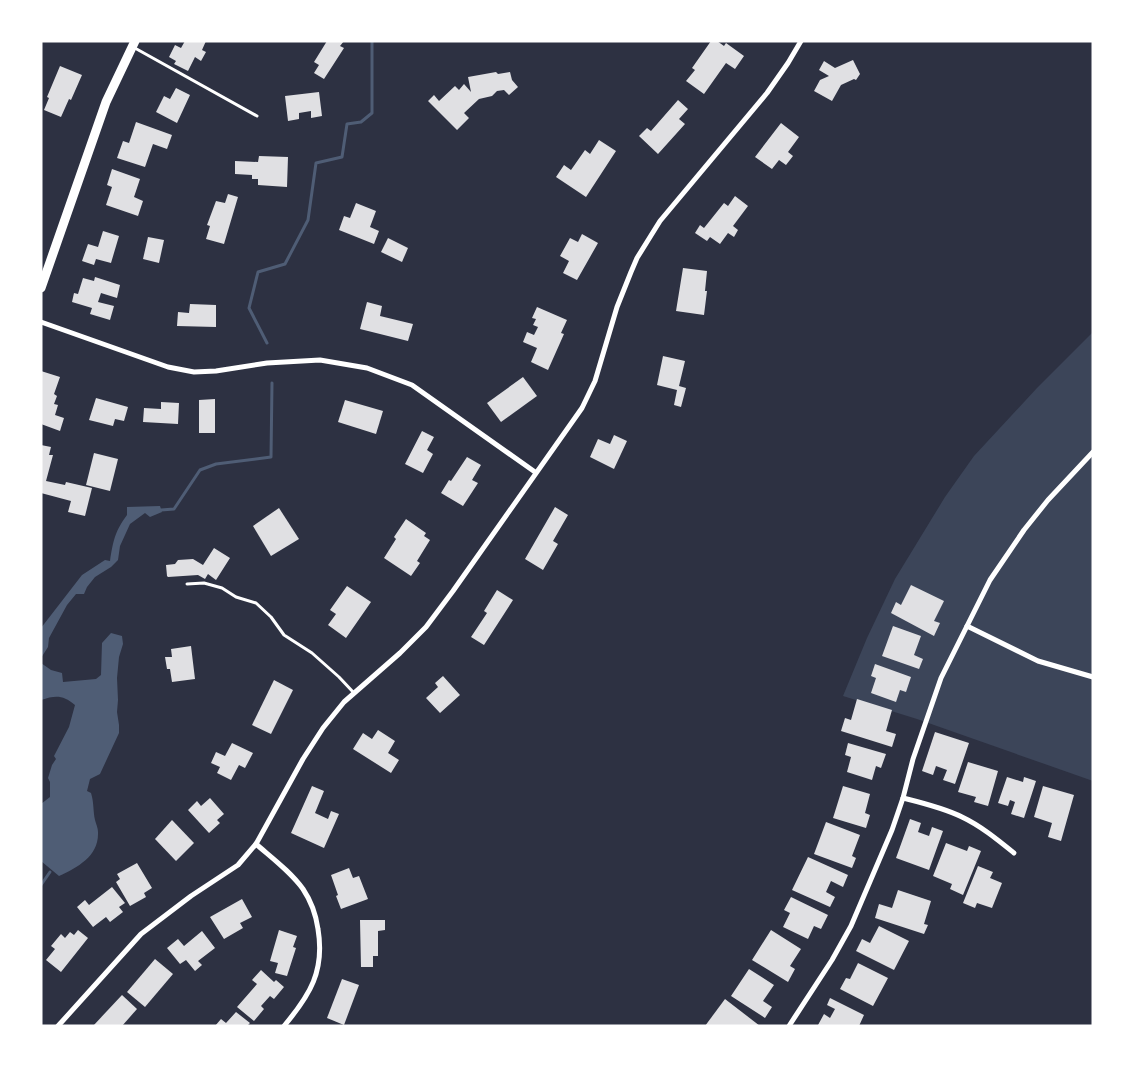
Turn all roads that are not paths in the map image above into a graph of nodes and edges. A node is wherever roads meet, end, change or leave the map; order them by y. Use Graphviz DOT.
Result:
graph roads {
  1 [pos="801,41"];
  2 [pos="134,44"];
  3 [pos="256,116"];
  4 [pos="41,288"];
  5 [pos="41,322"];
  6 [pos="1093,452"];
  7 [pos="535,472"];
  8 [pos="187,584"];
  9 [pos="967,626"];
  10 [pos="1093,677"];
  11 [pos="354,693"];
  12 [pos="902,798"];
  13 [pos="256,844"];
  14 [pos="1014,853"];
  15 [pos="58,1026"];
  16 [pos="284,1026"];
  17 [pos="789,1026"];
  1 -- 7 [label="street"];
  2 -- 3 [label="lane"];
  2 -- 4 [label="street"];
  5 -- 7 [label="street"];
  6 -- 9 [label="street"];
  7 -- 11 [label="street"];
  8 -- 11 [label="lane"];
  9 -- 10 [label="street"];
  9 -- 12 [label="street"];
  11 -- 13 [label="street"];
  12 -- 14 [label="street"];
  12 -- 17 [label="street"];
  13 -- 15 [label="street"];
  13 -- 16 [label="street"];
}
